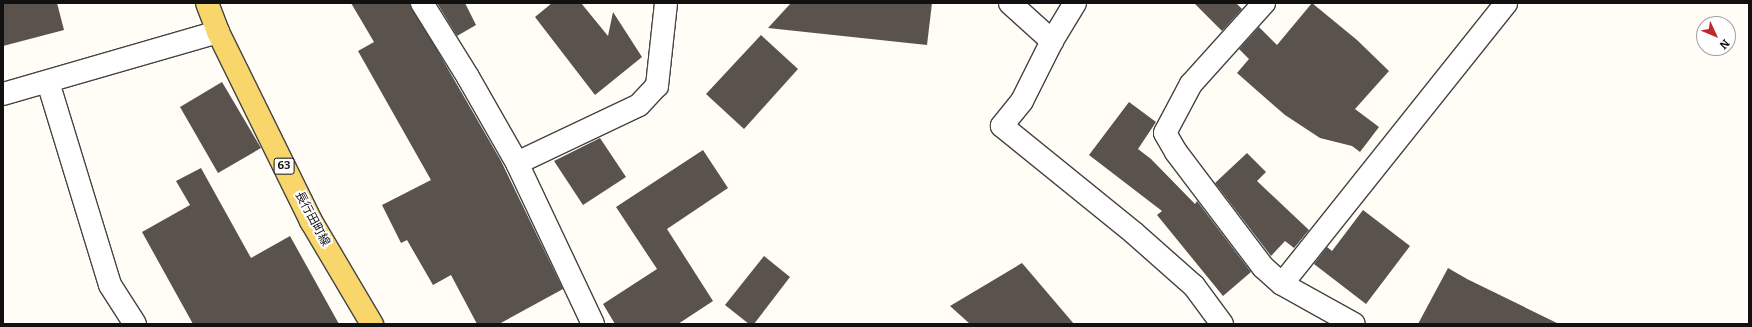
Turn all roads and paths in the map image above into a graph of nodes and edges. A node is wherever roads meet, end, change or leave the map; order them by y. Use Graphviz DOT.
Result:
graph roads {
  1 [pos="207,3"];
  2 [pos="220,3"];
  3 [pos="422,3"];
  4 [pos="666,3"];
  5 [pos="1010,3"];
  6 [pos="1074,3"];
  7 [pos="1264,3"];
  8 [pos="1506,3"];
  9 [pos="218,32"];
  10 [pos="1052,42"];
  11 [pos="48,82"];
  12 [pos="3,94"];
  13 [pos="517,164"];
  14 [pos="1282,284"];
  15 [pos="135,324"];
  16 [pos="372,324"];
  17 [pos="593,324"];
  18 [pos="1222,324"];
  19 [pos="1354,324"];
  1 -- 9 [label="main road, 長行田町線 / 63"];
  2 -- 9 [label="street"];
  3 -- 13 [label="street"];
  4 -- 13 [label="street"];
  5 -- 10 [label="street"];
  6 -- 10 [label="street"];
  7 -- 14 [label="street"];
  8 -- 14 [label="street"];
  9 -- 11 [label="street"];
  9 -- 16 [label="main road, 長行田町線 / 63"];
  10 -- 18 [label="street"];
  11 -- 12 [label="street"];
  11 -- 15 [label="street"];
  13 -- 17 [label="street"];
  14 -- 19 [label="street"];
}
